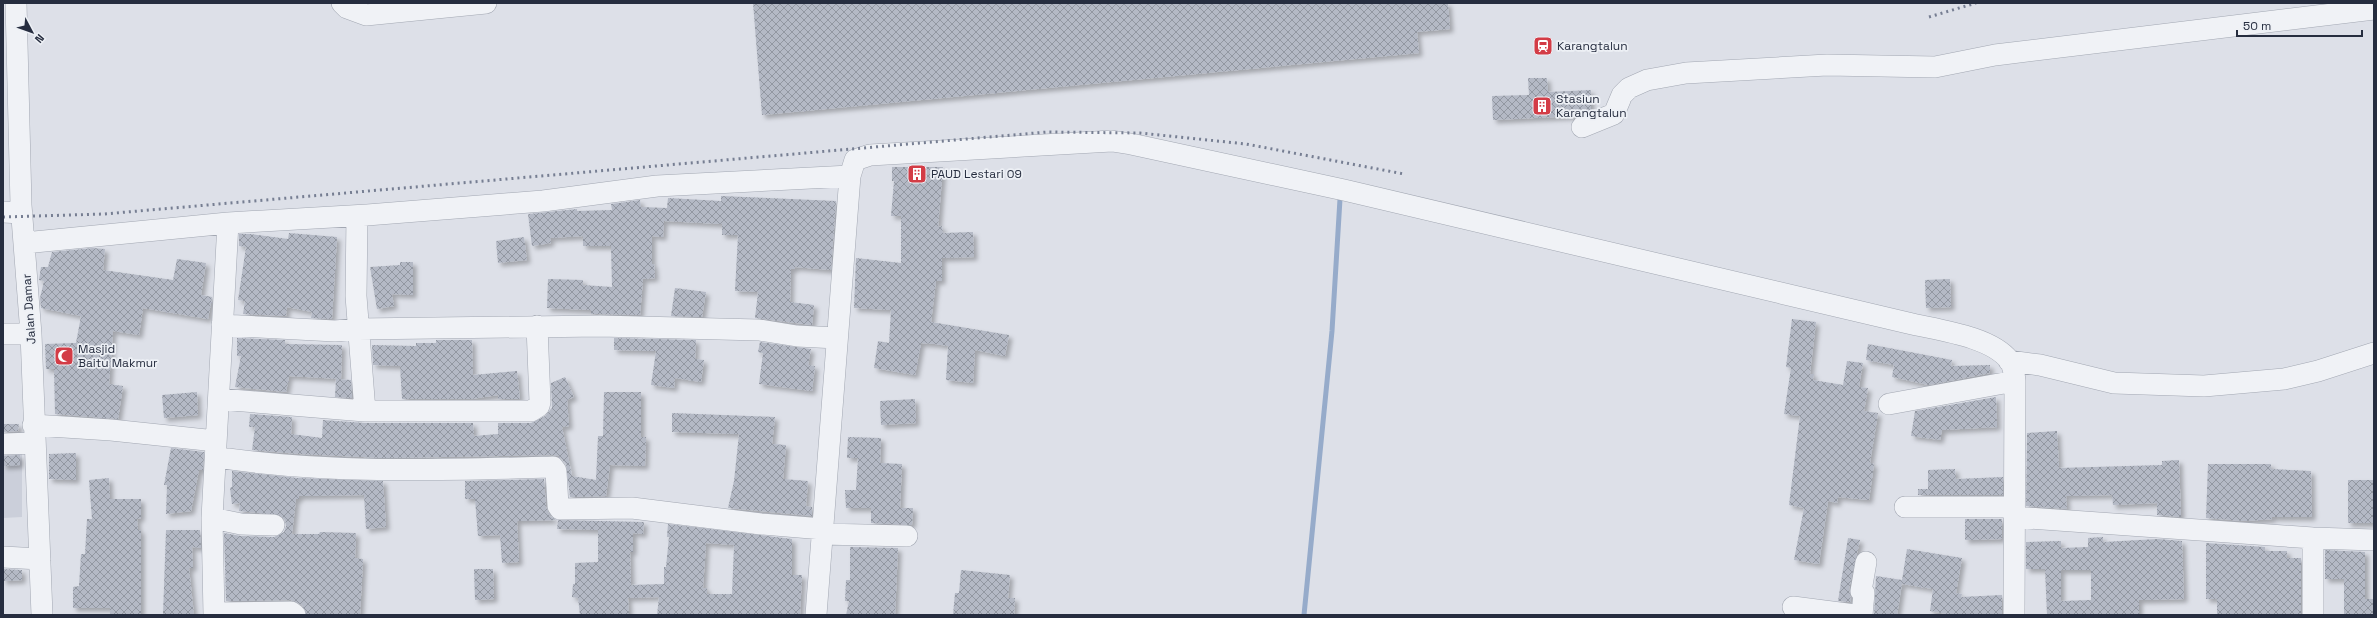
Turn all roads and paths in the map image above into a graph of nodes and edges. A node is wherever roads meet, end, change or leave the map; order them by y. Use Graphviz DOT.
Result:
graph roads {
  1 [pos="16,3"];
  2 [pos="342,3"];
  3 [pos="486,3"];
  4 [pos="2374,9"];
  5 [pos="1582,127"];
  6 [pos="850,176"];
  7 [pos="13,213"];
  8 [pos="357,216"];
  9 [pos="228,223"];
  10 [pos="24,243"];
  11 [pos="222,325"];
  12 [pos="537,326"];
  13 [pos="358,328"];
  14 [pos="3,334"];
  15 [pos="31,334"];
  16 [pos="837,338"];
  17 [pos="2374,353"];
  18 [pos="2009,361"];
  19 [pos="2015,381"];
  20 [pos="219,399"];
  21 [pos="1889,404"];
  22 [pos="365,411"];
  23 [pos="33,434"];
  24 [pos="3,444"];
  25 [pos="216,449"];
  26 [pos="1905,507"];
  27 [pos="2014,512"];
  28 [pos="212,518"];
  29 [pos="274,525"];
  30 [pos="822,531"];
  31 [pos="907,536"];
  32 [pos="2313,538"];
  33 [pos="2374,540"];
  34 [pos="3,557"];
  35 [pos="40,559"];
  36 [pos="1866,562"];
  37 [pos="1793,607"];
  38 [pos="214,614"];
  39 [pos="42,615"];
  40 [pos="295,615"];
  41 [pos="816,615"];
  42 [pos="1855,615"];
  43 [pos="1862,615"];
  44 [pos="2014,615"];
  45 [pos="2313,615"];
  1 -- 7 [label="street, Jalan Damar"];
  2 -- 3 [label="street"];
  4 -- 5 [label="street"];
  6 -- 8 [label="street"];
  6 -- 16 [label="street"];
  6 -- 18 [label="street"];
  7 -- 10 [label="street, Jalan Damar"];
  8 -- 9 [label="street"];
  8 -- 13 [label="street"];
  9 -- 10 [label="street"];
  9 -- 11 [label="street"];
  10 -- 15 [label="street, Jalan Damar"];
  11 -- 13 [label="street"];
  11 -- 20 [label="street"];
  12 -- 13 [label="street"];
  12 -- 16 [label="street"];
  12 -- 22 [label="street"];
  13 -- 22 [label="street"];
  14 -- 15 [label="street"];
  15 -- 23 [label="street, Jalan Damar"];
  16 -- 30 [label="street"];
  17 -- 18 [label="street"];
  18 -- 19 [label="street"];
  19 -- 21 [label="street"];
  19 -- 27 [label="street"];
  20 -- 22 [label="street"];
  20 -- 25 [label="street"];
  23 -- 24 [label="street"];
  23 -- 25 [label="street"];
  23 -- 35 [label="street, Jalan Damar"];
  25 -- 28 [label="street"];
  25 -- 30 [label="street"];
  26 -- 27 [label="street"];
  27 -- 32 [label="street"];
  27 -- 44 [label="street"];
  28 -- 29 [label="street"];
  28 -- 38 [label="street"];
  30 -- 31 [label="street"];
  30 -- 41 [label="street"];
  32 -- 33 [label="street"];
  32 -- 45 [label="street"];
  34 -- 35 [label="street"];
  35 -- 39 [label="street, Jalan Damar"];
  36 -- 43 [label="street"];
  37 -- 42 [label="street"];
  38 -- 40 [label="street"];
}
